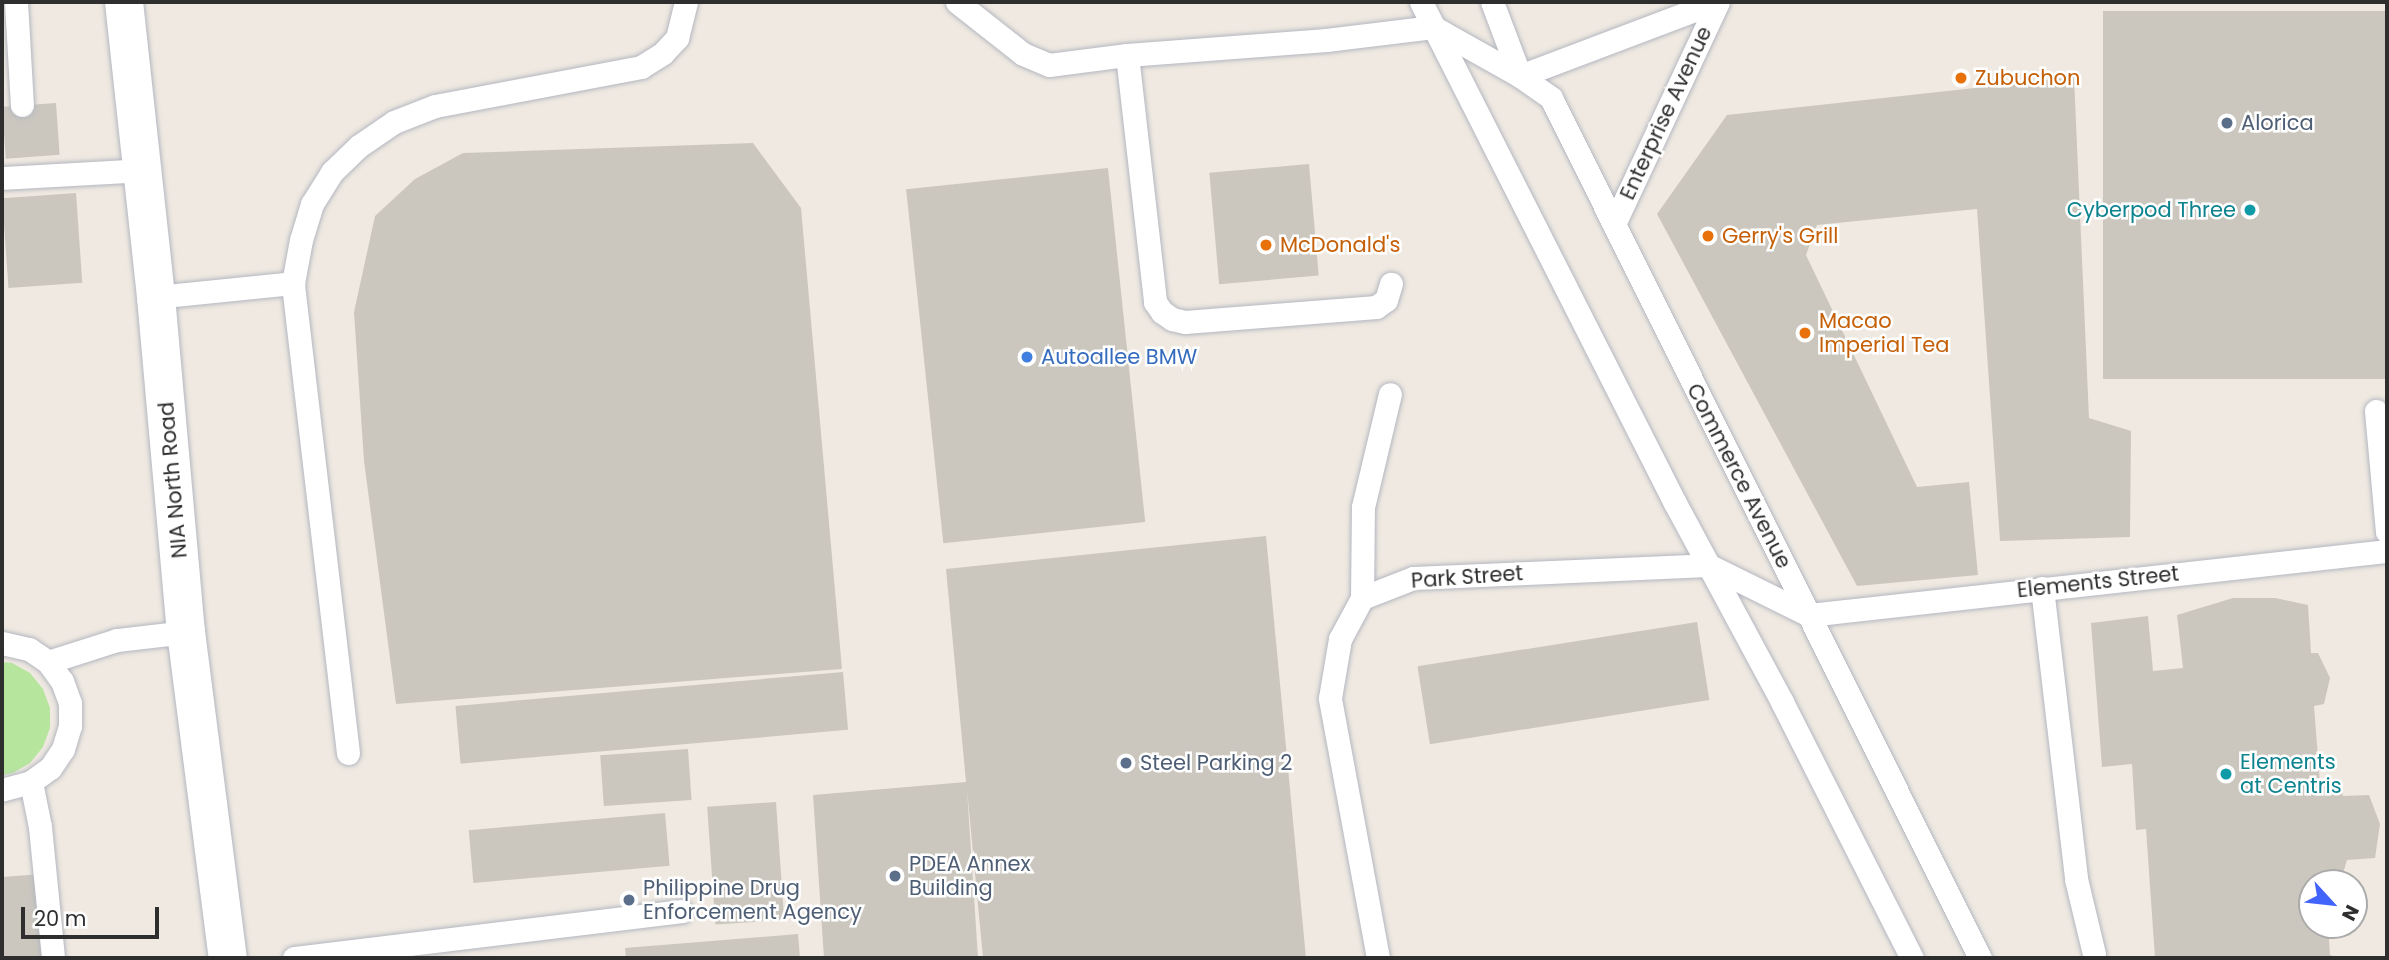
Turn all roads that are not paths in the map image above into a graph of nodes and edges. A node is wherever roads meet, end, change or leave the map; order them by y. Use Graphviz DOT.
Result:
graph roads {
  1 [pos="16,2"];
  2 [pos="124,2"];
  3 [pos="686,2"];
  4 [pos="957,2"];
  5 [pos="1421,2"];
  6 [pos="1493,2"];
  7 [pos="1717,2"];
  8 [pos="1433,27"];
  9 [pos="1127,55"];
  10 [pos="1520,76"];
  11 [pos="22,106"];
  12 [pos="143,170"];
  13 [pos="2,178"];
  14 [pos="1614,224"];
  15 [pos="293,283"];
  16 [pos="1391,284"];
  17 [pos="156,297"];
  18 [pos="1390,394"];
  19 [pos="2376,411"];
  20 [pos="2387,531"];
  21 [pos="2387,551"];
  22 [pos="1707,565"];
  23 [pos="2042,587"];
  24 [pos="1362,598"];
  25 [pos="1809,615"];
  26 [pos="186,632"];
  27 [pos="2,643"];
  28 [pos="48,662"];
  29 [pos="348,753"];
  30 [pos="31,782"];
  31 [pos="2,790"];
  32 [pos="681,911"];
  33 [pos="2094,954"];
  34 [pos="323,956"];
  35 [pos="53,958"];
  36 [pos="228,958"];
  37 [pos="294,958"];
  38 [pos="1378,958"];
  39 [pos="1912,958"];
  40 [pos="1980,958"];
  1 -- 11 [label="lane"];
  2 -- 12 [label="street, NIA North Road"];
  3 -- 15 [label="lane"];
  4 -- 9 [label="lane"];
  5 -- 8 [label="lane"];
  6 -- 10 [label="lane"];
  7 -- 10 [label="lane, Enterprise Avenue"];
  7 -- 14 [label="lane, Enterprise Avenue"];
  8 -- 9 [label="lane"];
  8 -- 10 [label="lane, Commerce Avenue"];
  8 -- 22 [label="lane"];
  9 -- 16 [label="lane"];
  10 -- 14 [label="lane, Commerce Avenue"];
  12 -- 13 [label="lane"];
  12 -- 17 [label="street, NIA North Road"];
  14 -- 25 [label="lane, Commerce Avenue"];
  15 -- 17 [label="lane"];
  15 -- 29 [label="lane"];
  17 -- 26 [label="street, NIA North Road"];
  18 -- 24 [label="lane"];
  19 -- 20 [label="lane"];
  21 -- 23 [label="lane, Elements Street"];
  22 -- 24 [label="lane, Park Street"];
  22 -- 25 [label="lane, Park Street"];
  22 -- 39 [label="lane"];
  23 -- 25 [label="lane, Elements Street"];
  23 -- 33 [label="lane"];
  24 -- 38 [label="lane"];
  25 -- 40 [label="lane, Commerce Avenue"];
  26 -- 28 [label="lane"];
  26 -- 36 [label="street, NIA North Road"];
  27 -- 28 [label="lane"];
  28 -- 30 [label="lane"];
  30 -- 31 [label="lane"];
  30 -- 35 [label="lane"];
  32 -- 34 [label="lane"];
  34 -- 37 [label="lane"];
}
